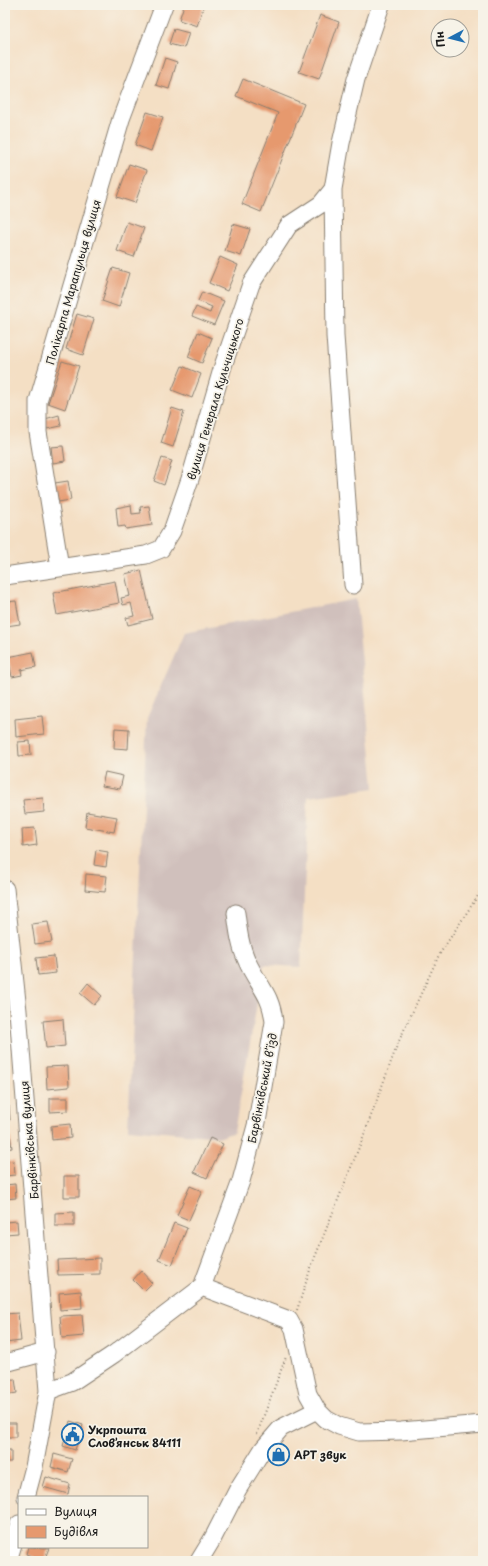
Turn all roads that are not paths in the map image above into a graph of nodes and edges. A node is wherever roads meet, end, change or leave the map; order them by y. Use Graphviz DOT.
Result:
graph roads {
  1 [pos="164,5"];
  2 [pos="381,5"];
  3 [pos="333,188"];
  4 [pos="60,567"];
  5 [pos="5,576"];
  6 [pos="353,585"];
  7 [pos="5,889"];
  8 [pos="236,913"];
  9 [pos="202,1287"];
  10 [pos="46,1352"];
  11 [pos="5,1363"];
  12 [pos="48,1391"];
  13 [pos="317,1410"];
  14 [pos="483,1424"];
  15 [pos="26,1496"];
  16 [pos="13,1535"];
  17 [pos="8,1561"];
  18 [pos="199,1561"];
  1 -- 4 [label="street, Полікарпа Марапульця вулиця"];
  2 -- 3 [label="street, вулиця Генерала Кульчицького"];
  3 -- 4 [label="street, вулиця Генерала Кульчицького"];
  3 -- 6 [label="street"];
  4 -- 5 [label="street, вулиця Генерала Кульчицького"];
  7 -- 10 [label="street, Барвінківська вулиця"];
  8 -- 9 [label="street, Барвінківський в’їзд"];
  9 -- 12 [label="street"];
  9 -- 13 [label="street"];
  10 -- 11 [label="street"];
  10 -- 12 [label="street, Барвінківська вулиця"];
  12 -- 15 [label="street, Барвінківська вулиця"];
  13 -- 14 [label="street"];
  13 -- 18 [label="street"];
  16 -- 17 [label="street"];
}
